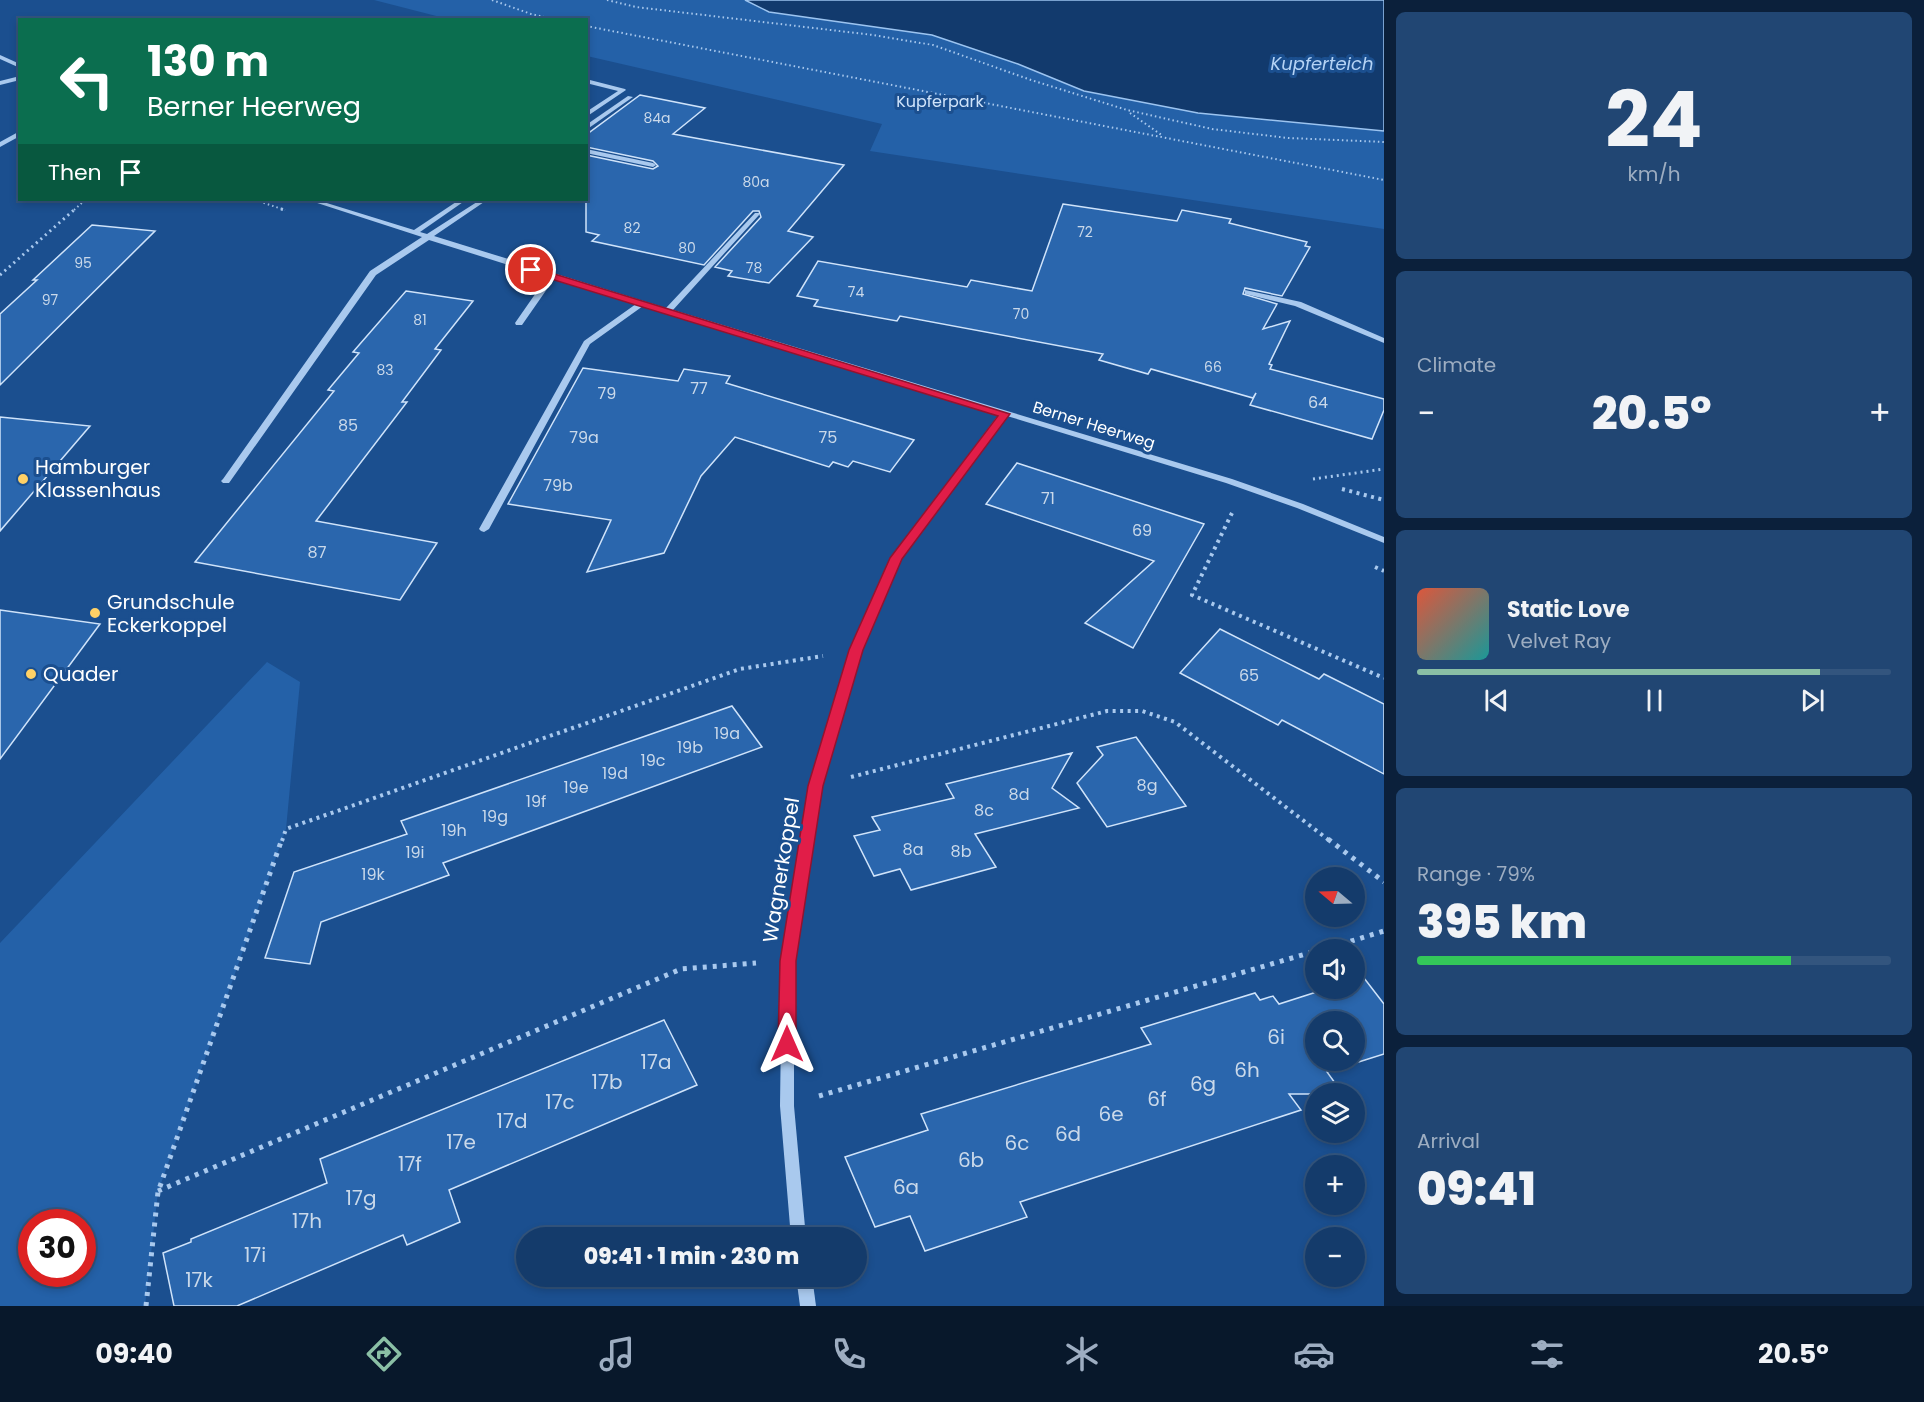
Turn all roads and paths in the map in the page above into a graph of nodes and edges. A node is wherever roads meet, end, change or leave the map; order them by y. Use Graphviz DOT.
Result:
graph roads {
  1 [pos="492,0"];
  2 [pos="607,0"];
  3 [pos="548,18"];
  4 [pos="588,26"];
  5 [pos="0,57"];
  6 [pos="18,65"];
  7 [pos="18,78"];
  8 [pos="588,81"];
  9 [pos="0,83"];
  10 [pos="630,97"];
  11 [pos="1127,110"];
  12 [pos="588,114"];
  13 [pos="588,127"];
  14 [pos="18,134"];
  15 [pos="1165,138"];
  16 [pos="1384,142"];
  17 [pos="0,145"];
  18 [pos="588,151"];
  19 [pos="653,165"];
  20 [pos="1384,180"];
  21 [pos="84,201"];
  22 [pos="314,201"];
  23 [pos="462,201"];
  24 [pos="483,201"];
  25 [pos="757,214"];
  26 [pos="414,233"];
  27 [pos="429,238"];
  28 [pos="0,275"];
  29 [pos="552,276"];
  30 [pos="1248,292"];
  31 [pos="642,303"];
  32 [pos="668,311"];
  33 [pos="519,323"];
  34 [pos="1384,341"];
  35 [pos="1005,414"];
  36 [pos="1384,469"];
  37 [pos="226,481"];
  38 [pos="1305,481"];
  39 [pos="1234,510"];
  40 [pos="484,530"];
  41 [pos="1384,540"];
  42 [pos="856,650"];
  43 [pos="1384,678"];
  44 [pos="815,786"];
  45 [pos="1384,882"];
  46 [pos="1384,931"];
  47 [pos="1358,939"];
  48 [pos="1305,954"];
  49 [pos="788,961"];
  50 [pos="786,1106"];
  51 [pos="158,1192"];
  52 [pos="798,1227"];
  53 [pos="805,1287"];
  54 [pos="146,1306"];
  55 [pos="808,1306"];
  1 -- 3 [label="path"];
  2 -- 11 [label="path"];
  4 -- 15 [label="path"];
  5 -- 6 [label="street"];
  7 -- 9 [label="street"];
  8 -- 12 [label="street"];
  10 -- 13 [label="street"];
  11 -- 15 [label="path"];
  11 -- 16 [label="path"];
  14 -- 17 [label="street"];
  15 -- 20 [label="path"];
  18 -- 19 [label="street"];
  21 -- 28 [label="path"];
  22 -- 26 [label="street, Berner Heerweg"];
  23 -- 26 [label="street"];
  24 -- 27 [label="street"];
  25 -- 32 [label="street"];
  26 -- 27 [label="street, Berner Heerweg"];
  27 -- 29 [label="street, Berner Heerweg"];
  27 -- 37 [label="street"];
  29 -- 31 [label="street, Berner Heerweg"];
  29 -- 33 [label="street"];
  30 -- 34 [label="street"];
  31 -- 32 [label="street, Berner Heerweg"];
  31 -- 40 [label="street"];
  32 -- 35 [label="street, Berner Heerweg"];
  35 -- 41 [label="street, Berner Heerweg"];
  35 -- 42 [label="street, Wagnerkoppel"];
  36 -- 38 [label="path"];
  39 -- 43 [label="path"];
  42 -- 44 [label="street, Wagnerkoppel"];
  42 -- 51 [label="path"];
  44 -- 45 [label="path"];
  44 -- 49 [label="street, Wagnerkoppel"];
  46 -- 47 [label="path"];
  48 -- 50 [label="path"];
  49 -- 50 [label="street, Wagnerkoppel"];
  49 -- 51 [label="path"];
  50 -- 52 [label="street, Wagnerkoppel"];
  51 -- 54 [label="path"];
  53 -- 55 [label="street"];
}
